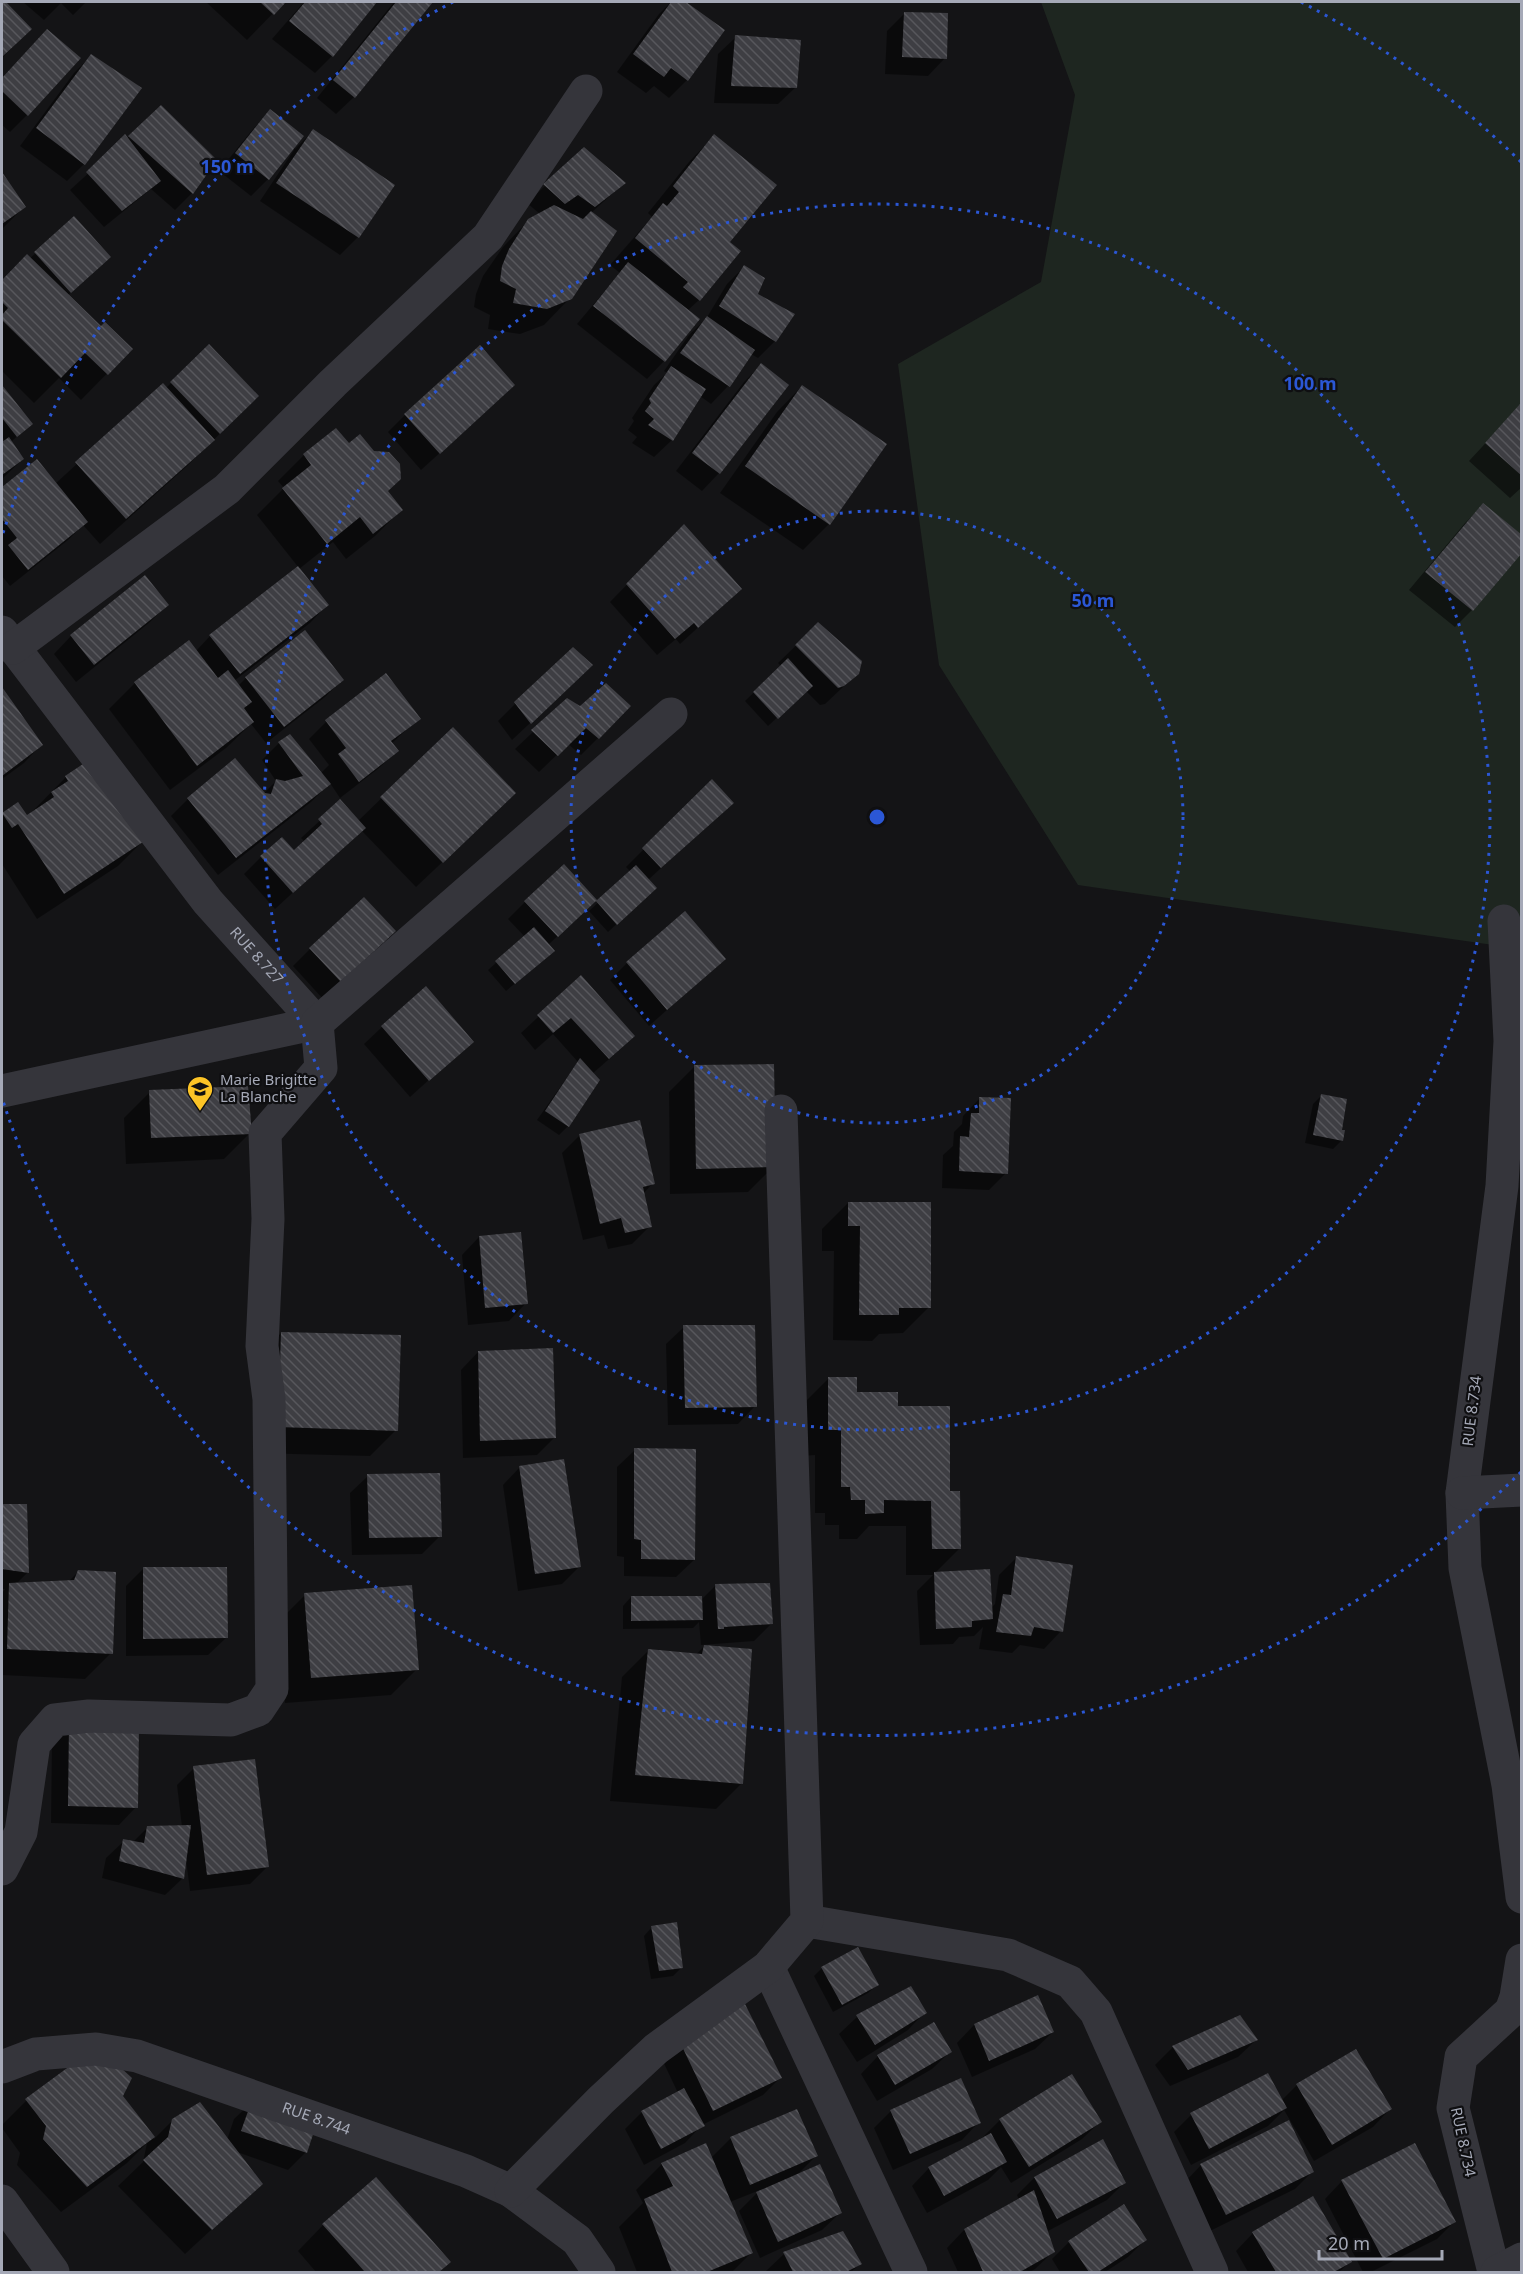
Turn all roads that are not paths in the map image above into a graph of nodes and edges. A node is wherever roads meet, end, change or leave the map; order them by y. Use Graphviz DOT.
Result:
graph roads {
  1 [pos="586,91"];
  2 [pos="7,640"];
  3 [pos="671,714"];
  4 [pos="1504,921"];
  5 [pos="317,1023"];
  6 [pos="2,1091"];
  7 [pos="781,1111"];
  8 [pos="1521,1490"];
  9 [pos="1462,1493"];
  10 [pos="2,1869"];
  11 [pos="1521,1897"];
  12 [pos="807,1921"];
  13 [pos="1521,1960"];
  14 [pos="768,1967"];
  15 [pos="2,2067"];
  16 [pos="511,2191"];
  17 [pos="2,2201"];
  18 [pos="1521,2259"];
  19 [pos="53,2272"];
  20 [pos="599,2272"];
  21 [pos="911,2272"];
  22 [pos="1212,2272"];
  23 [pos="1495,2272"];
  1 -- 2 [label="street"];
  2 -- 5 [label="street, RUE 8.727"];
  3 -- 5 [label="street"];
  4 -- 9 [label="street, RUE 8.734"];
  5 -- 6 [label="street"];
  5 -- 10 [label="street"];
  7 -- 12 [label="street"];
  8 -- 9 [label="street"];
  9 -- 11 [label="street, RUE 8.734"];
  12 -- 14 [label="street"];
  12 -- 22 [label="street"];
  13 -- 23 [label="street, RUE 8.734"];
  14 -- 16 [label="street"];
  14 -- 21 [label="street"];
  15 -- 16 [label="street, RUE 8.744"];
  16 -- 20 [label="street, RUE 8.744"];
  17 -- 19 [label="street"];
  18 -- 23 [label="street"];
}
